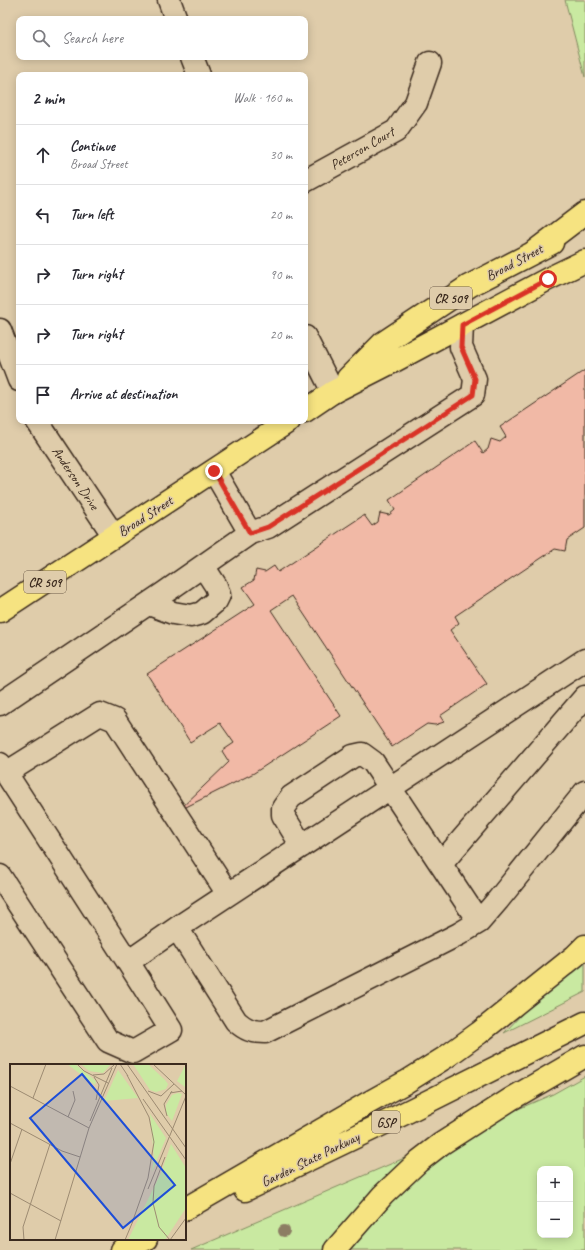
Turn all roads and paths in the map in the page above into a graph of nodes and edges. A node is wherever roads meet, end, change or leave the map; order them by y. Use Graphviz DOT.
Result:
graph roads {
  1 [pos="170,0"];
  2 [pos="175,16"];
  3 [pos="193,60"];
  4 [pos="430,63"];
  5 [pos="198,72"];
  6 [pos="308,179"];
  7 [pos="585,213"];
  8 [pos="585,226"];
  9 [pos="535,251"];
  10 [pos="585,261"];
  11 [pos="462,325"];
  12 [pos="0,330"];
  13 [pos="308,343"];
  14 [pos="16,372"];
  15 [pos="333,392"];
  16 [pos="308,409"];
  17 [pos="39,424"];
  18 [pos="284,424"];
  19 [pos="214,471"];
  20 [pos="250,533"];
  21 [pos="114,536"];
  22 [pos="203,566"];
  23 [pos="149,604"];
  24 [pos="0,611"];
  25 [pos="585,660"];
  26 [pos="585,697"];
  27 [pos="0,704"];
  28 [pos="3,769"];
  29 [pos="391,788"];
  30 [pos="585,792"];
  31 [pos="302,846"];
  32 [pos="441,864"];
  33 [pos="0,876"];
  34 [pos="228,894"];
  35 [pos="478,922"];
  36 [pos="176,928"];
  37 [pos="585,946"];
  38 [pos="128,962"];
  39 [pos="585,1023"];
  40 [pos="585,1056"];
  41 [pos="186,1208"];
  42 [pos="186,1220"];
  43 [pos="132,1240"];
  44 [pos="144,1240"];
  45 [pos="115,1250"];
  46 [pos="122,1250"];
  47 [pos="335,1250"];
  1 -- 2 [label="street"];
  3 -- 5 [label="street"];
  4 -- 6 [label="street, Peterson Court"];
  7 -- 9 [label="main road"];
  8 -- 9 [label="main road, Broad Street / CR 509"];
  9 -- 15 [label="main road, Broad Street / CR 509"];
  10 -- 11 [label="main road, Broad Street / CR 509"];
  11 -- 15 [label="main road, Broad Street / CR 509"];
  11 -- 20 [label="street"];
  12 -- 14 [label="street"];
  13 -- 15 [label="street"];
  15 -- 16 [label="main road, Broad Street / CR 509"];
  17 -- 21 [label="street, Anderson Drive"];
  18 -- 19 [label="main road, Broad Street / CR 509"];
  19 -- 20 [label="street"];
  19 -- 21 [label="main road, Broad Street / CR 509"];
  20 -- 22 [label="street"];
  21 -- 24 [label="main road, Broad Street / CR 509"];
  22 -- 23 [label="street"];
  22 -- 23 [label="street"];
  23 -- 27 [label="street"];
  25 -- 29 [label="street"];
  26 -- 32 [label="street"];
  28 -- 34 [label="street"];
  28 -- 38 [label="street"];
  29 -- 31 [label="street"];
  29 -- 31 [label="street"];
  29 -- 32 [label="street"];
  30 -- 35 [label="street"];
  31 -- 34 [label="street"];
  32 -- 35 [label="street"];
  33 -- 38 [label="street"];
  34 -- 36 [label="street"];
  35 -- 36 [label="street"];
  36 -- 38 [label="street"];
  37 -- 41 [label="main road"];
  39 -- 42 [label="main road, Garden State Parkway / GSP"];
  40 -- 47 [label="main road"];
  43 -- 45 [label="main road"];
  44 -- 46 [label="main road"];
}
